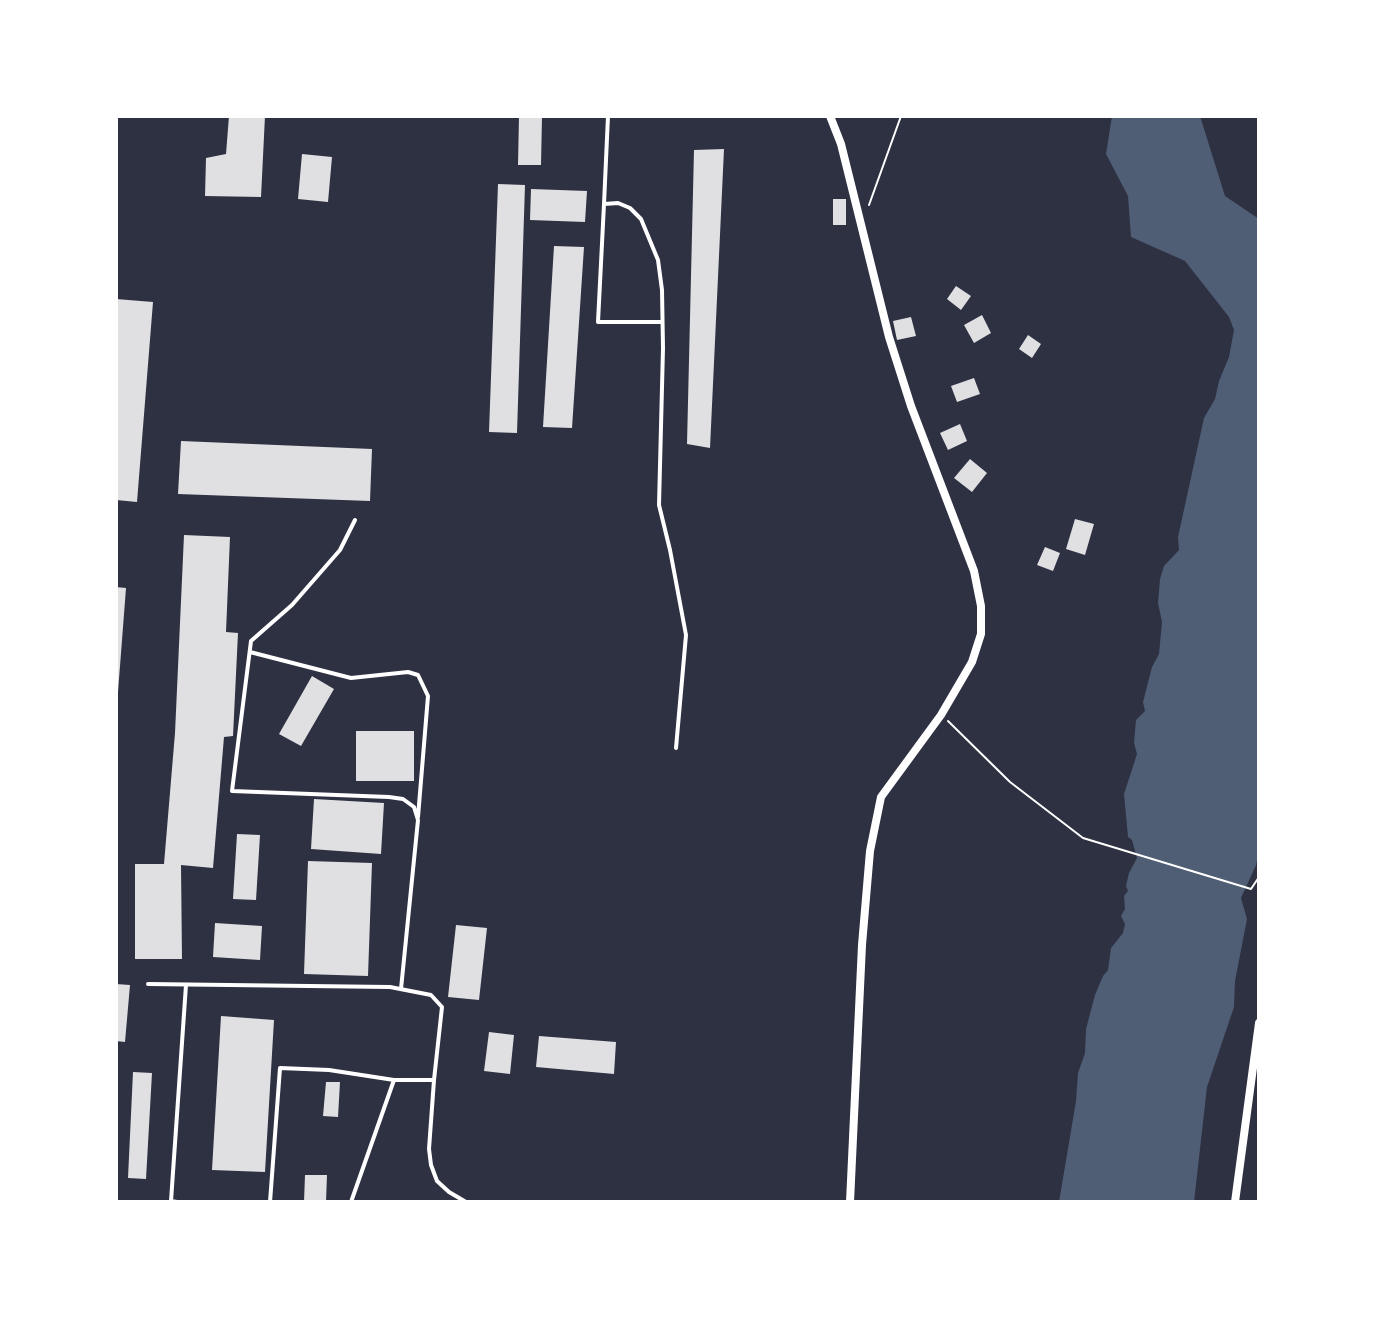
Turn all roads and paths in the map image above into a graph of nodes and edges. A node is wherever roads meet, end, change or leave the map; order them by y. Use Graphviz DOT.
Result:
graph roads {
  1 [pos="608,116"];
  2 [pos="830,116"];
  3 [pos="901,116"];
  4 [pos="604,204"];
  5 [pos="862,225"];
  6 [pos="662,322"];
  7 [pos="355,520"];
  8 [pos="250,652"];
  9 [pos="941,715"];
  10 [pos="676,748"];
  11 [pos="418,820"];
  12 [pos="1259,877"];
  13 [pos="148,984"];
  14 [pos="186,985"];
  15 [pos="401,989"];
  16 [pos="1259,1023"];
  17 [pos="394,1080"];
  18 [pos="434,1080"];
  19 [pos="177,1202"];
  20 [pos="270,1202"];
  21 [pos="351,1202"];
  22 [pos="466,1202"];
  23 [pos="850,1202"];
  24 [pos="1235,1202"];
  1 -- 4 [label="lane"];
  2 -- 5 [label="street"];
  3 -- 5 [label="path"];
  4 -- 6 [label="lane"];
  4 -- 6 [label="lane"];
  5 -- 9 [label="street"];
  6 -- 10 [label="lane"];
  7 -- 8 [label="lane"];
  8 -- 11 [label="lane"];
  8 -- 11 [label="lane"];
  9 -- 12 [label="path"];
  9 -- 23 [label="street"];
  11 -- 15 [label="lane"];
  13 -- 14 [label="lane"];
  14 -- 15 [label="lane"];
  14 -- 19 [label="lane"];
  15 -- 18 [label="lane"];
  16 -- 24 [label="street"];
  17 -- 18 [label="lane"];
  17 -- 20 [label="lane"];
  17 -- 21 [label="lane"];
  18 -- 22 [label="lane"];
}
